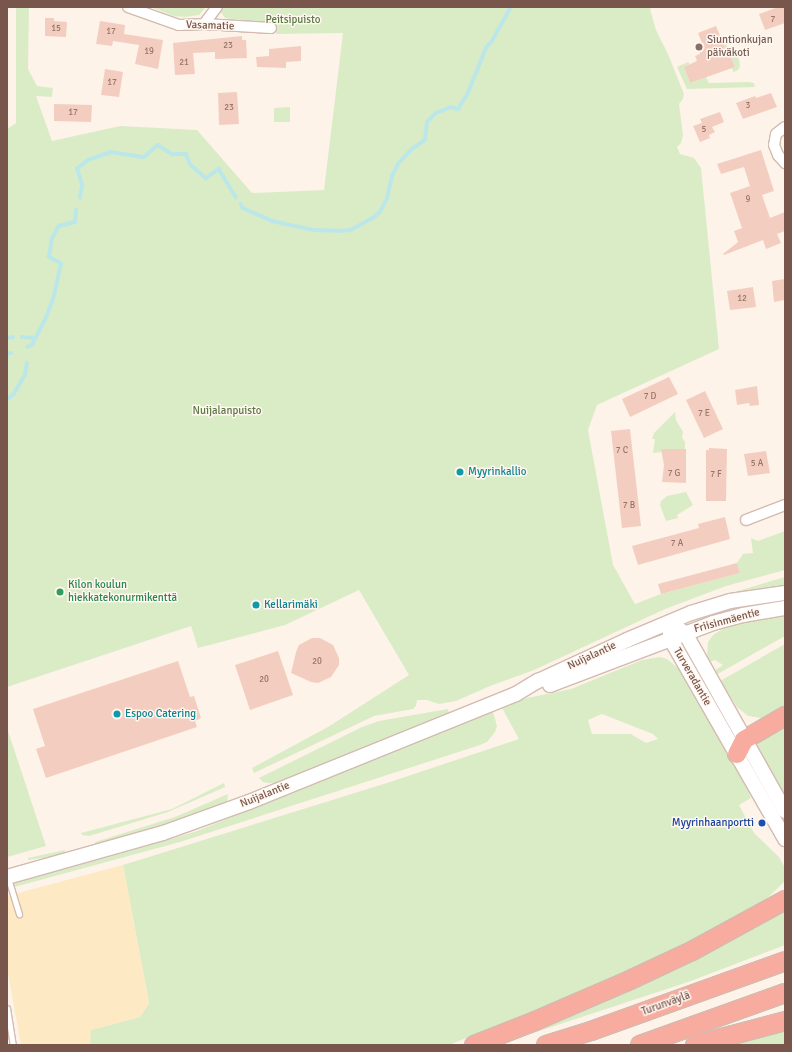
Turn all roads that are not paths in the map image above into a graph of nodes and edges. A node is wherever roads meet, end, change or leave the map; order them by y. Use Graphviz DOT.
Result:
graph roads {
  1 [pos="128,7"];
  2 [pos="217,7"];
  3 [pos="204,24"];
  4 [pos="272,28"];
  5 [pos="785,127"];
  6 [pos="785,163"];
  7 [pos="785,506"];
  8 [pos="746,520"];
  9 [pos="785,593"];
  10 [pos="785,608"];
  11 [pos="669,622"];
  12 [pos="685,633"];
  13 [pos="670,638"];
  14 [pos="516,694"];
  15 [pos="785,716"];
  16 [pos="741,747"];
  17 [pos="785,811"];
  18 [pos="785,839"];
  19 [pos="7,877"];
  20 [pos="785,900"];
  21 [pos="19,914"];
  22 [pos="785,961"];
  23 [pos="785,993"];
  24 [pos="7,1008"];
  25 [pos="785,1021"];
  26 [pos="13,1045"];
  27 [pos="474,1045"];
  28 [pos="546,1045"];
  29 [pos="640,1045"];
  30 [pos="695,1045"];
  1 -- 3 [label="street, Vasamatie"];
  2 -- 3 [label="street"];
  3 -- 4 [label="street, Vasamatie"];
  5 -- 6 [label="street"];
  7 -- 8 [label="street"];
  9 -- 11 [label="main road, Friisinmäentie"];
  10 -- 12 [label="main road, Friisinmäentie"];
  11 -- 12 [label="main road, Turveradantie"];
  11 -- 13 [label="main road, Turveradantie"];
  11 -- 14 [label="main road, Nuijalantie"];
  12 -- 13 [label="main road, Friisinmäentie"];
  12 -- 16 [label="main road, Turveradantie"];
  13 -- 14 [label="main road, Nuijalantie"];
  13 -- 16 [label="main road, Turveradantie"];
  14 -- 19 [label="main road, Nuijalantie"];
  15 -- 16 [label="highway"];
  16 -- 17 [label="main road, Turveradantie"];
  16 -- 18 [label="main road, Turveradantie"];
  19 -- 21 [label="lane"];
  20 -- 27 [label="highway"];
  22 -- 28 [label="highway, Turunväylä"];
  23 -- 29 [label="highway"];
  24 -- 26 [label="lane"];
  25 -- 30 [label="highway"];
}
